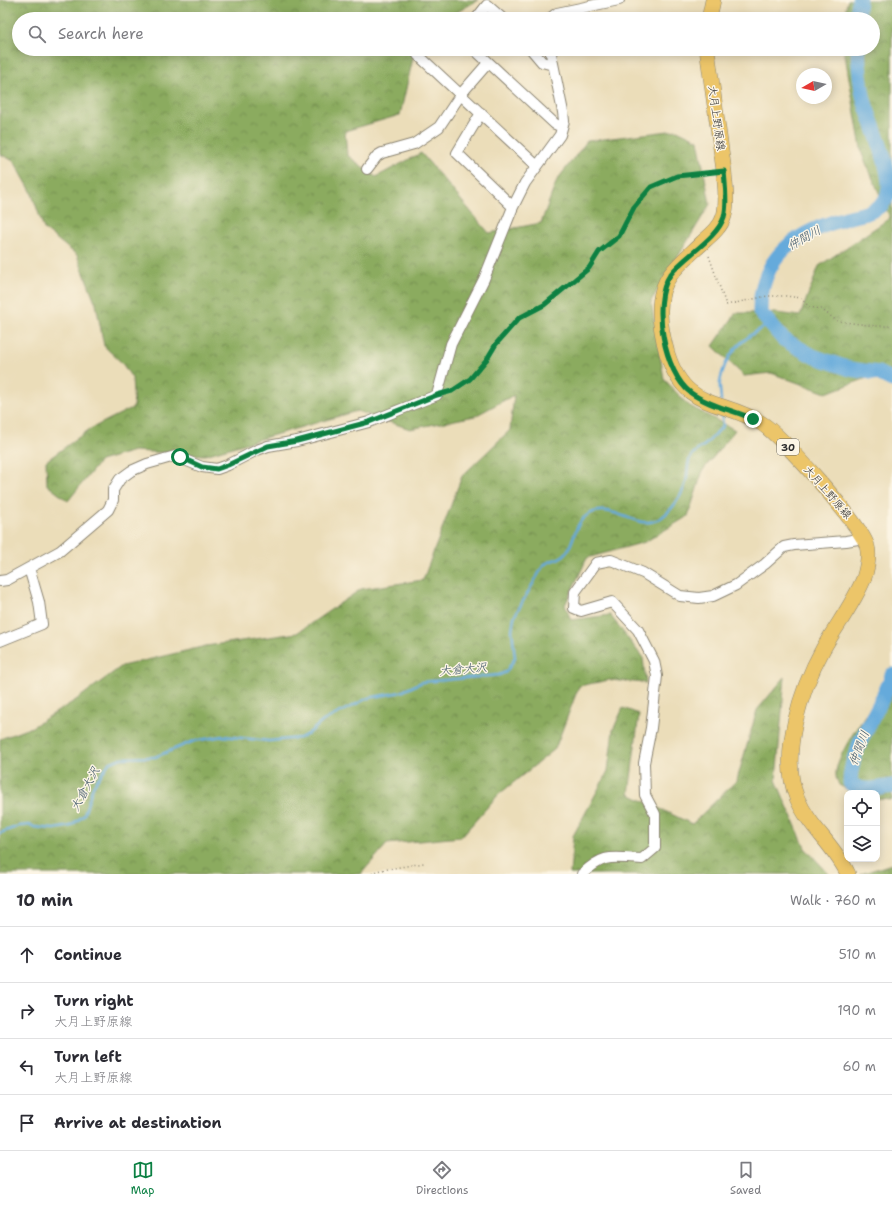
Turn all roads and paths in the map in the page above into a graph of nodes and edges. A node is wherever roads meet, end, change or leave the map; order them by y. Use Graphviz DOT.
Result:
graph roads {
  1 [pos="619,0"];
  2 [pos="713,0"];
  3 [pos="482,12"];
  4 [pos="495,12"];
  5 [pos="562,12"];
  6 [pos="710,12"];
  7 [pos="420,56"];
  8 [pos="481,56"];
  9 [pos="537,56"];
  10 [pos="551,56"];
  11 [pos="708,56"];
  12 [pos="488,63"];
  13 [pos="553,65"];
  14 [pos="460,94"];
  15 [pos="481,113"];
  16 [pos="562,127"];
  17 [pos="536,165"];
  18 [pos="367,169"];
  19 [pos="724,171"];
  20 [pos="513,207"];
  21 [pos="709,256"];
  22 [pos="892,326"];
  23 [pos="437,395"];
  24 [pos="864,538"];
  25 [pos="29,568"];
  26 [pos="0,581"];
  27 [pos="0,641"];
  28 [pos="424,863"];
  29 [pos="372,874"];
  30 [pos="582,874"];
  31 [pos="848,874"];
  1 -- 5 [label="street"];
  2 -- 6 [label="main road"];
  3 -- 4 [label="street"];
  7 -- 14 [label="street"];
  8 -- 12 [label="street"];
  9 -- 13 [label="street"];
  10 -- 13 [label="street"];
  11 -- 19 [label="main road, 大月上野原線 / 30"];
  12 -- 14 [label="street"];
  12 -- 16 [label="street"];
  13 -- 16 [label="street"];
  14 -- 15 [label="street"];
  14 -- 18 [label="street"];
  15 -- 17 [label="street"];
  15 -- 20 [label="street"];
  16 -- 17 [label="street"];
  17 -- 20 [label="street"];
  19 -- 23 [label="path"];
  19 -- 24 [label="main road, 大月上野原線 / 30"];
  20 -- 23 [label="street"];
  21 -- 22 [label="path"];
  23 -- 25 [label="street"];
  24 -- 30 [label="street"];
  24 -- 31 [label="main road, 大月上野原線 / 30"];
  25 -- 26 [label="street"];
  25 -- 27 [label="street"];
  28 -- 29 [label="path"];
}
